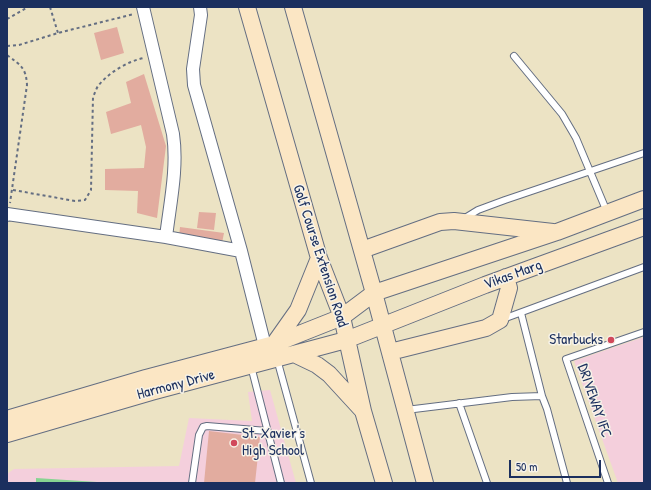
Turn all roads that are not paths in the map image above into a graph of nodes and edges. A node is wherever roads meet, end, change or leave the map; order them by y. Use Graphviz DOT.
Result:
graph roads {
  1 [pos="200,7"];
  2 [pos="247,7"];
  3 [pos="293,7"];
  4 [pos="144,9"];
  5 [pos="514,56"];
  6 [pos="644,153"];
  7 [pos="590,172"];
  8 [pos="644,199"];
  9 [pos="608,213"];
  10 [pos="7,215"];
  11 [pos="461,222"];
  12 [pos="644,227"];
  13 [pos="557,232"];
  14 [pos="166,236"];
  15 [pos="362,250"];
  16 [pos="241,251"];
  17 [pos="318,258"];
  18 [pos="644,267"];
  19 [pos="506,277"];
  20 [pos="374,294"];
  21 [pos="521,312"];
  22 [pos="342,317"];
  23 [pos="500,320"];
  24 [pos="383,326"];
  25 [pos="644,332"];
  26 [pos="346,340"];
  27 [pos="272,349"];
  28 [pos="390,352"];
  29 [pos="294,354"];
  30 [pos="251,365"];
  31 [pos="542,396"];
  32 [pos="460,403"];
  33 [pos="363,410"];
  34 [pos="406,410"];
  35 [pos="7,419"];
  36 [pos="267,431"];
  37 [pos="7,434"];
  38 [pos="192,483"];
  39 [pos="281,483"];
  40 [pos="311,483"];
  41 [pos="384,483"];
  42 [pos="425,483"];
  43 [pos="487,483"];
  44 [pos="567,483"];
  45 [pos="608,483"];
  1 -- 16 [label="street"];
  2 -- 17 [label="main road, Golf Course Extension Road"];
  3 -- 15 [label="main road"];
  4 -- 14 [label="street"];
  5 -- 7 [label="lane"];
  6 -- 7 [label="lane"];
  7 -- 9 [label="lane"];
  7 -- 11 [label="lane"];
  8 -- 9 [label="main road, Harmony Drive"];
  9 -- 13 [label="main road, Harmony Drive"];
  10 -- 14 [label="street"];
  11 -- 13 [label="main road"];
  11 -- 15 [label="main road"];
  12 -- 19 [label="main road, Vikas Marg"];
  13 -- 20 [label="main road, Harmony Drive"];
  14 -- 16 [label="street"];
  15 -- 20 [label="main road"];
  16 -- 27 [label="street"];
  17 -- 22 [label="main road, Golf Course Extension Road"];
  17 -- 27 [label="main road"];
  18 -- 21 [label="lane"];
  19 -- 23 [label="main road"];
  19 -- 24 [label="main road, Vikas Marg"];
  20 -- 22 [label="main road, Harmony Drive"];
  20 -- 24 [label="main road"];
  21 -- 23 [label="lane"];
  21 -- 31 [label="lane"];
  22 -- 26 [label="main road, Golf Course Extension Road"];
  22 -- 27 [label="main road, Harmony Drive"];
  23 -- 28 [label="main road"];
  24 -- 26 [label="main road, Vikas Marg"];
  24 -- 28 [label="main road"];
  25 -- 45 [label="lane, DRIVEWAY IFC"];
  26 -- 29 [label="main road, Harmony Drive"];
  26 -- 33 [label="main road, Golf Course Extension Road"];
  27 -- 29 [label="main road, Harmony Drive"];
  27 -- 30 [label="main road, Harmony Drive"];
  27 -- 35 [label="main road, Harmony Drive"];
  27 -- 40 [label="lane"];
  28 -- 34 [label="main road"];
  29 -- 33 [label="main road"];
  30 -- 36 [label="lane"];
  30 -- 37 [label="main road, Harmony Drive"];
  31 -- 32 [label="lane"];
  31 -- 44 [label="lane"];
  32 -- 34 [label="lane"];
  32 -- 43 [label="lane"];
  33 -- 41 [label="main road, Golf Course Extension Road"];
  34 -- 42 [label="main road"];
  36 -- 38 [label="lane"];
  36 -- 39 [label="lane"];
}
